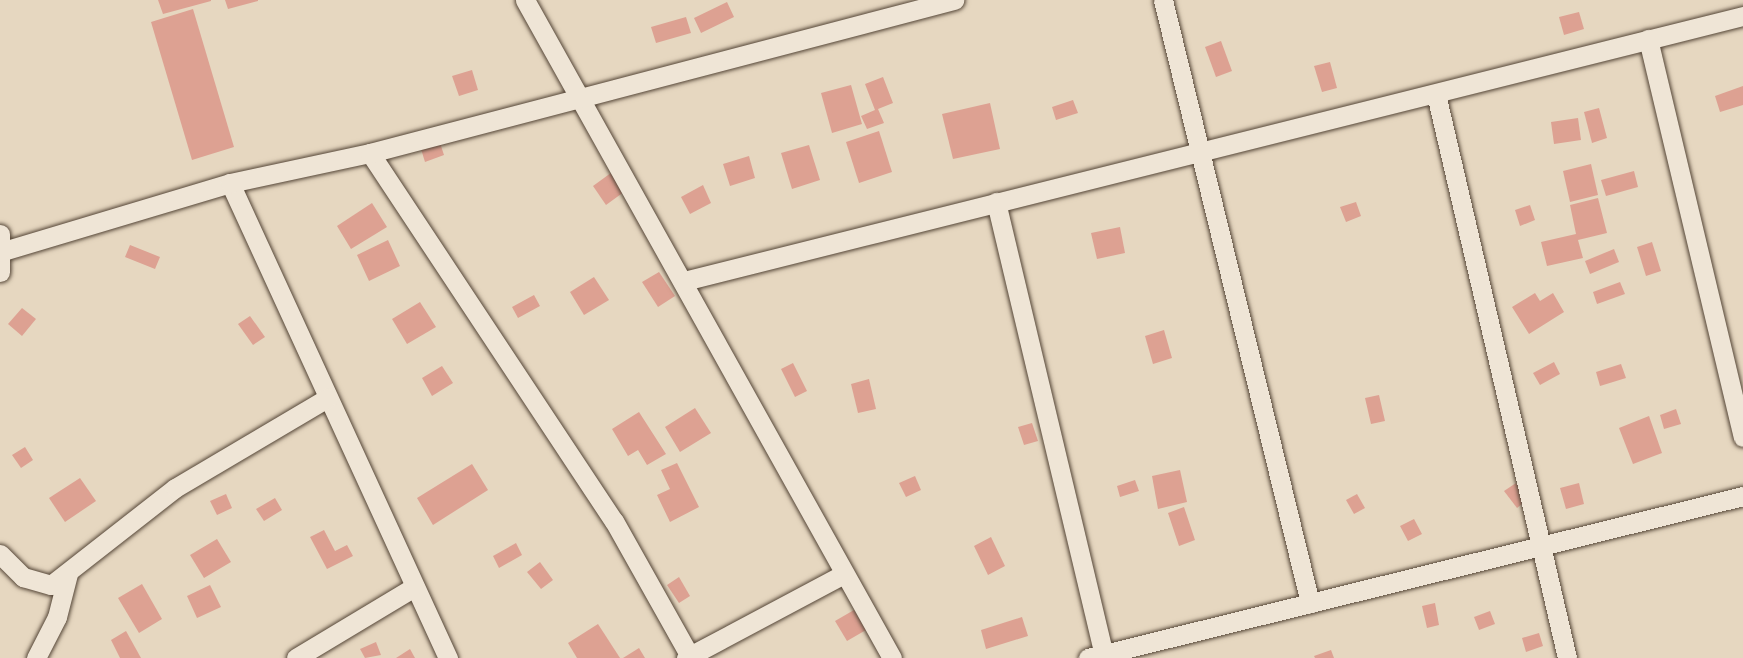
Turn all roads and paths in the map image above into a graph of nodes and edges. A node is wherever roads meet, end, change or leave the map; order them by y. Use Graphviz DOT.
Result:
graph roads {
  1 [pos="525,0"];
  2 [pos="954,0"];
  3 [pos="1163,0"];
  4 [pos="1743,16"];
  5 [pos="1648,39"];
  6 [pos="1436,94"];
  7 [pos="576,99"];
  8 [pos="1200,151"];
  9 [pos="370,153"];
  10 [pos="230,183"];
  11 [pos="996,202"];
  12 [pos="1,245"];
  13 [pos="0,272"];
  14 [pos="684,281"];
  15 [pos="327,398"];
  16 [pos="1743,437"];
  17 [pos="1743,496"];
  18 [pos="1541,546"];
  19 [pos="0,554"];
  20 [pos="68,574"];
  21 [pos="844,574"];
  22 [pos="411,589"];
  23 [pos="1310,603"];
  24 [pos="1096,656"];
  25 [pos="689,657"];
  26 [pos="36,658"];
  27 [pos="296,658"];
  28 [pos="448,658"];
  29 [pos="892,658"];
  30 [pos="1567,658"];
  1 -- 7 [label="street"];
  2 -- 7 [label="street"];
  3 -- 8 [label="street"];
  4 -- 5 [label="street"];
  5 -- 6 [label="street"];
  5 -- 16 [label="street"];
  6 -- 8 [label="street"];
  6 -- 18 [label="street"];
  7 -- 9 [label="street"];
  7 -- 14 [label="street"];
  8 -- 11 [label="street"];
  8 -- 23 [label="street"];
  9 -- 10 [label="street"];
  9 -- 25 [label="street"];
  10 -- 12 [label="street"];
  10 -- 15 [label="street"];
  11 -- 14 [label="street"];
  11 -- 24 [label="street"];
  12 -- 13 [label="street"];
  14 -- 21 [label="street"];
  15 -- 20 [label="street"];
  15 -- 22 [label="street"];
  17 -- 18 [label="street"];
  18 -- 23 [label="street"];
  18 -- 30 [label="street"];
  19 -- 20 [label="street"];
  20 -- 26 [label="street"];
  21 -- 25 [label="street"];
  21 -- 29 [label="street"];
  22 -- 27 [label="street"];
  22 -- 28 [label="street"];
  23 -- 24 [label="street"];
}
